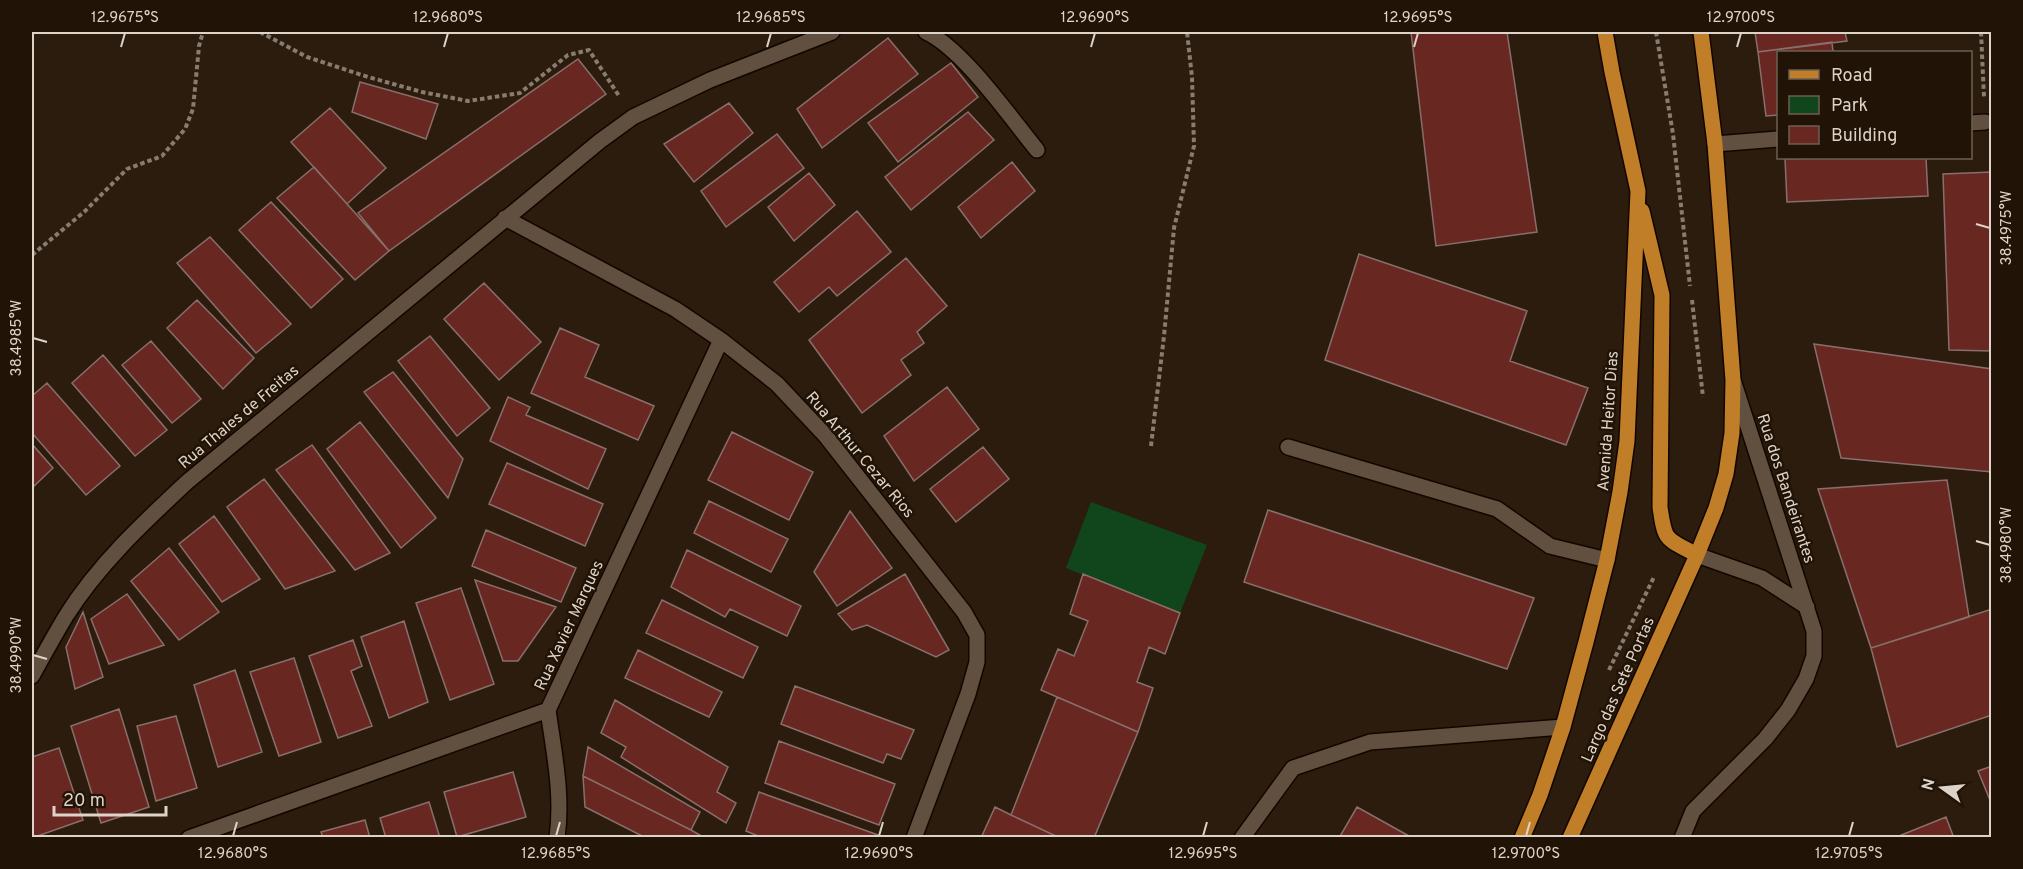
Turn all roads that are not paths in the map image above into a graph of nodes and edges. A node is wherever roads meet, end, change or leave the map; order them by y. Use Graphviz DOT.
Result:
graph roads {
  1 [pos="832,32"];
  2 [pos="926,32"];
  3 [pos="1605,32"];
  4 [pos="1701,32"];
  5 [pos="1777,139"];
  6 [pos="1715,144"];
  7 [pos="1037,150"];
  8 [pos="1638,190"];
  9 [pos="505,218"];
  10 [pos="721,340"];
  11 [pos="1733,380"];
  12 [pos="1288,447"];
  13 [pos="1697,555"];
  14 [pos="1607,560"];
  15 [pos="1807,608"];
  16 [pos="32,676"];
  17 [pos="548,711"];
  18 [pos="1563,727"];
  19 [pos="189,837"];
  20 [pos="556,837"];
  21 [pos="914,837"];
  22 [pos="1242,837"];
  23 [pos="1522,837"];
  24 [pos="1570,837"];
  25 [pos="1682,837"];
  1 -- 9 [label="street, Rua Thales de Freitas"];
  2 -- 7 [label="street"];
  3 -- 8 [label="main road, Avenida Heitor Dias"];
  4 -- 6 [label="main road"];
  5 -- 6 [label="street"];
  6 -- 11 [label="main road"];
  8 -- 13 [label="main road"];
  8 -- 14 [label="main road, Avenida Heitor Dias"];
  9 -- 10 [label="street, Rua Arthur Cezar Rios"];
  9 -- 16 [label="street, Rua Thales de Freitas"];
  10 -- 17 [label="street, Rua Xavier Marques"];
  10 -- 21 [label="street, Rua Arthur Cezar Rios"];
  11 -- 13 [label="main road"];
  11 -- 15 [label="street, Rua dos Bandeirantes"];
  12 -- 14 [label="street"];
  13 -- 15 [label="street"];
  13 -- 24 [label="main road, Largo das Sete Portas"];
  14 -- 18 [label="main road, Avenida Heitor Dias"];
  15 -- 25 [label="street, Rua dos Bandeirantes"];
  17 -- 19 [label="street, Rua Xavier Marques"];
  17 -- 20 [label="street"];
  18 -- 22 [label="street"];
  18 -- 23 [label="main road, Avenida Heitor Dias"];
}
